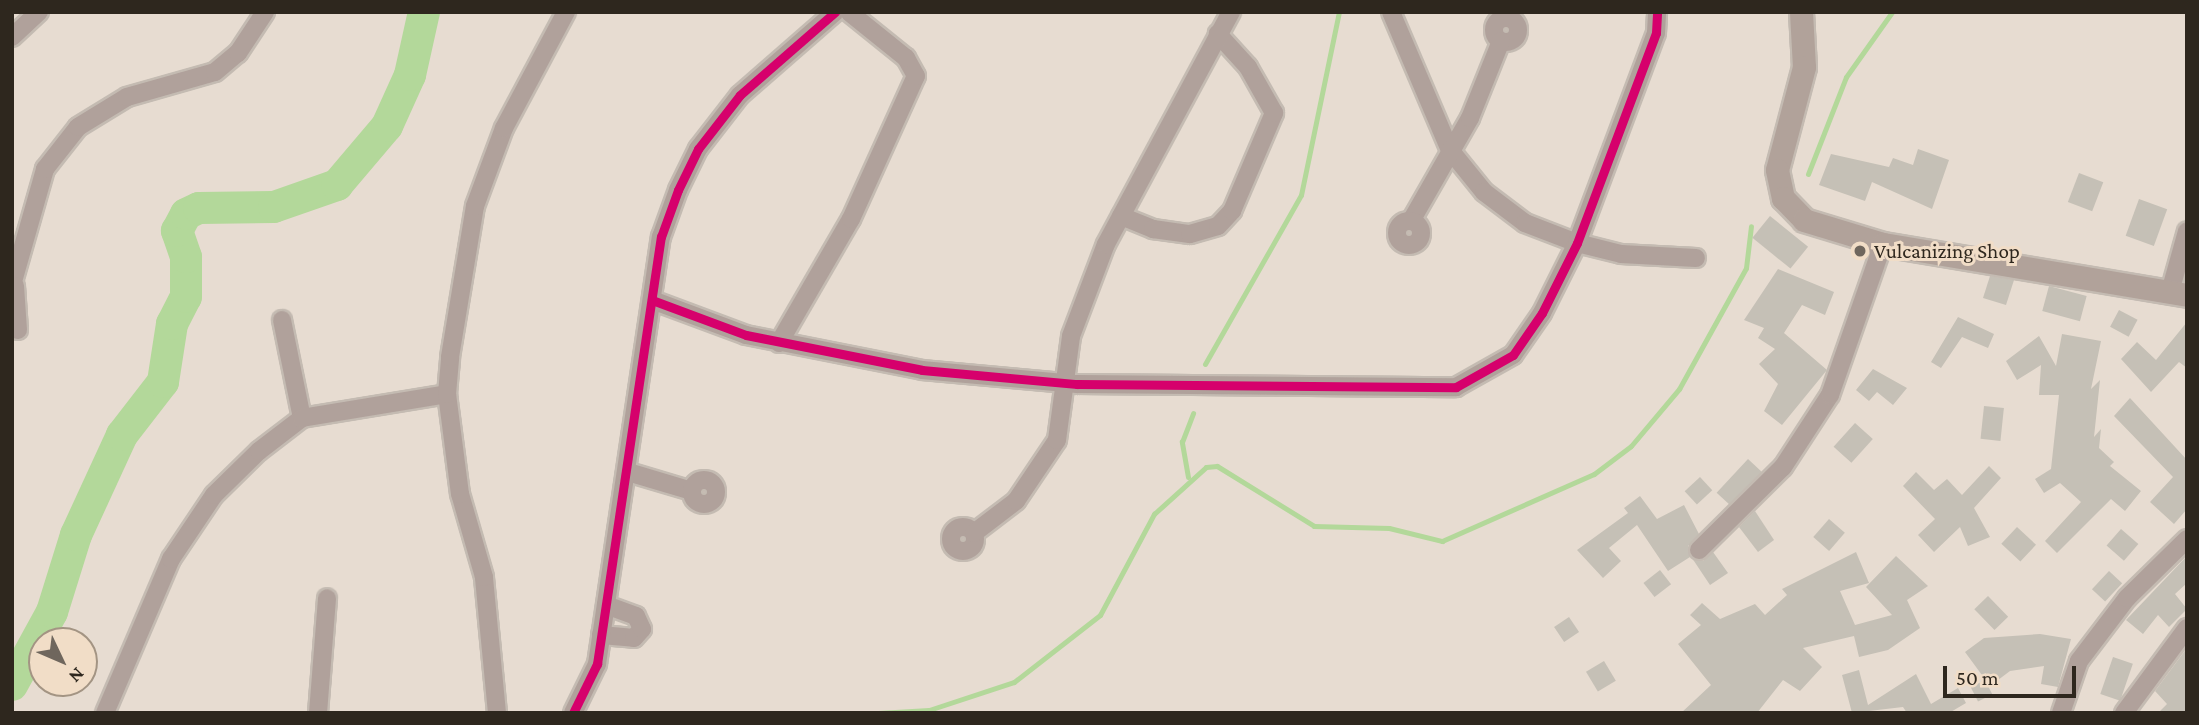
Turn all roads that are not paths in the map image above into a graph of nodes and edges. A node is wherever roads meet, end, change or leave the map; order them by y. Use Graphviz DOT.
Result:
graph roads {
  1 [pos="39,12"];
  2 [pos="265,12"];
  3 [pos="566,12"];
  4 [pos="835,12"];
  5 [pos="849,12"];
  6 [pos="1231,12"];
  7 [pos="1391,12"];
  8 [pos="1657,12"];
  9 [pos="1803,13"];
  10 [pos="1218,34"];
  11 [pos="12,37"];
  12 [pos="1501,41"];
  13 [pos="1450,150"];
  14 [pos="1121,216"];
  15 [pos="1411,221"];
  16 [pos="2187,230"];
  17 [pos="1577,243"];
  18 [pos="1883,244"];
  19 [pos="1696,258"];
  20 [pos="14,286"];
  21 [pos="2179,294"];
  22 [pos="652,300"];
  23 [pos="282,320"];
  24 [pos="18,330"];
  25 [pos="779,343"];
  26 [pos="1066,383"];
  27 [pos="447,394"];
  28 [pos="302,418"];
  29 [pos="628,472"];
  30 [pos="692,491"];
  31 [pos="974,533"];
  32 [pos="2187,539"];
  33 [pos="1699,550"];
  34 [pos="327,598"];
  35 [pos="606,605"];
  36 [pos="2187,628"];
  37 [pos="601,635"];
  38 [pos="104,713"];
  39 [pos="318,713"];
  40 [pos="497,713"];
  41 [pos="573,713"];
  42 [pos="2061,713"];
  43 [pos="2124,713"];
  1 -- 11 [label="street"];
  2 -- 20 [label="street"];
  3 -- 27 [label="street"];
  4 -- 22 [label="street"];
  5 -- 25 [label="street"];
  6 -- 10 [label="street"];
  7 -- 13 [label="street"];
  8 -- 17 [label="street"];
  9 -- 18 [label="main road"];
  10 -- 14 [label="street"];
  10 -- 14 [label="street"];
  12 -- 13 [label="street"];
  13 -- 15 [label="street"];
  13 -- 17 [label="street"];
  14 -- 26 [label="street"];
  16 -- 21 [label="street"];
  17 -- 19 [label="street"];
  17 -- 26 [label="street"];
  18 -- 21 [label="main road"];
  18 -- 33 [label="street"];
  20 -- 24 [label="street"];
  22 -- 25 [label="street"];
  22 -- 29 [label="street"];
  23 -- 28 [label="street"];
  25 -- 26 [label="street"];
  26 -- 31 [label="street"];
  27 -- 28 [label="street"];
  27 -- 40 [label="street"];
  28 -- 38 [label="street"];
  29 -- 30 [label="street"];
  29 -- 35 [label="street"];
  32 -- 42 [label="street"];
  34 -- 39 [label="street"];
  35 -- 37 [label="street"];
  35 -- 37 [label="street"];
  36 -- 43 [label="street"];
  37 -- 41 [label="street"];
}
